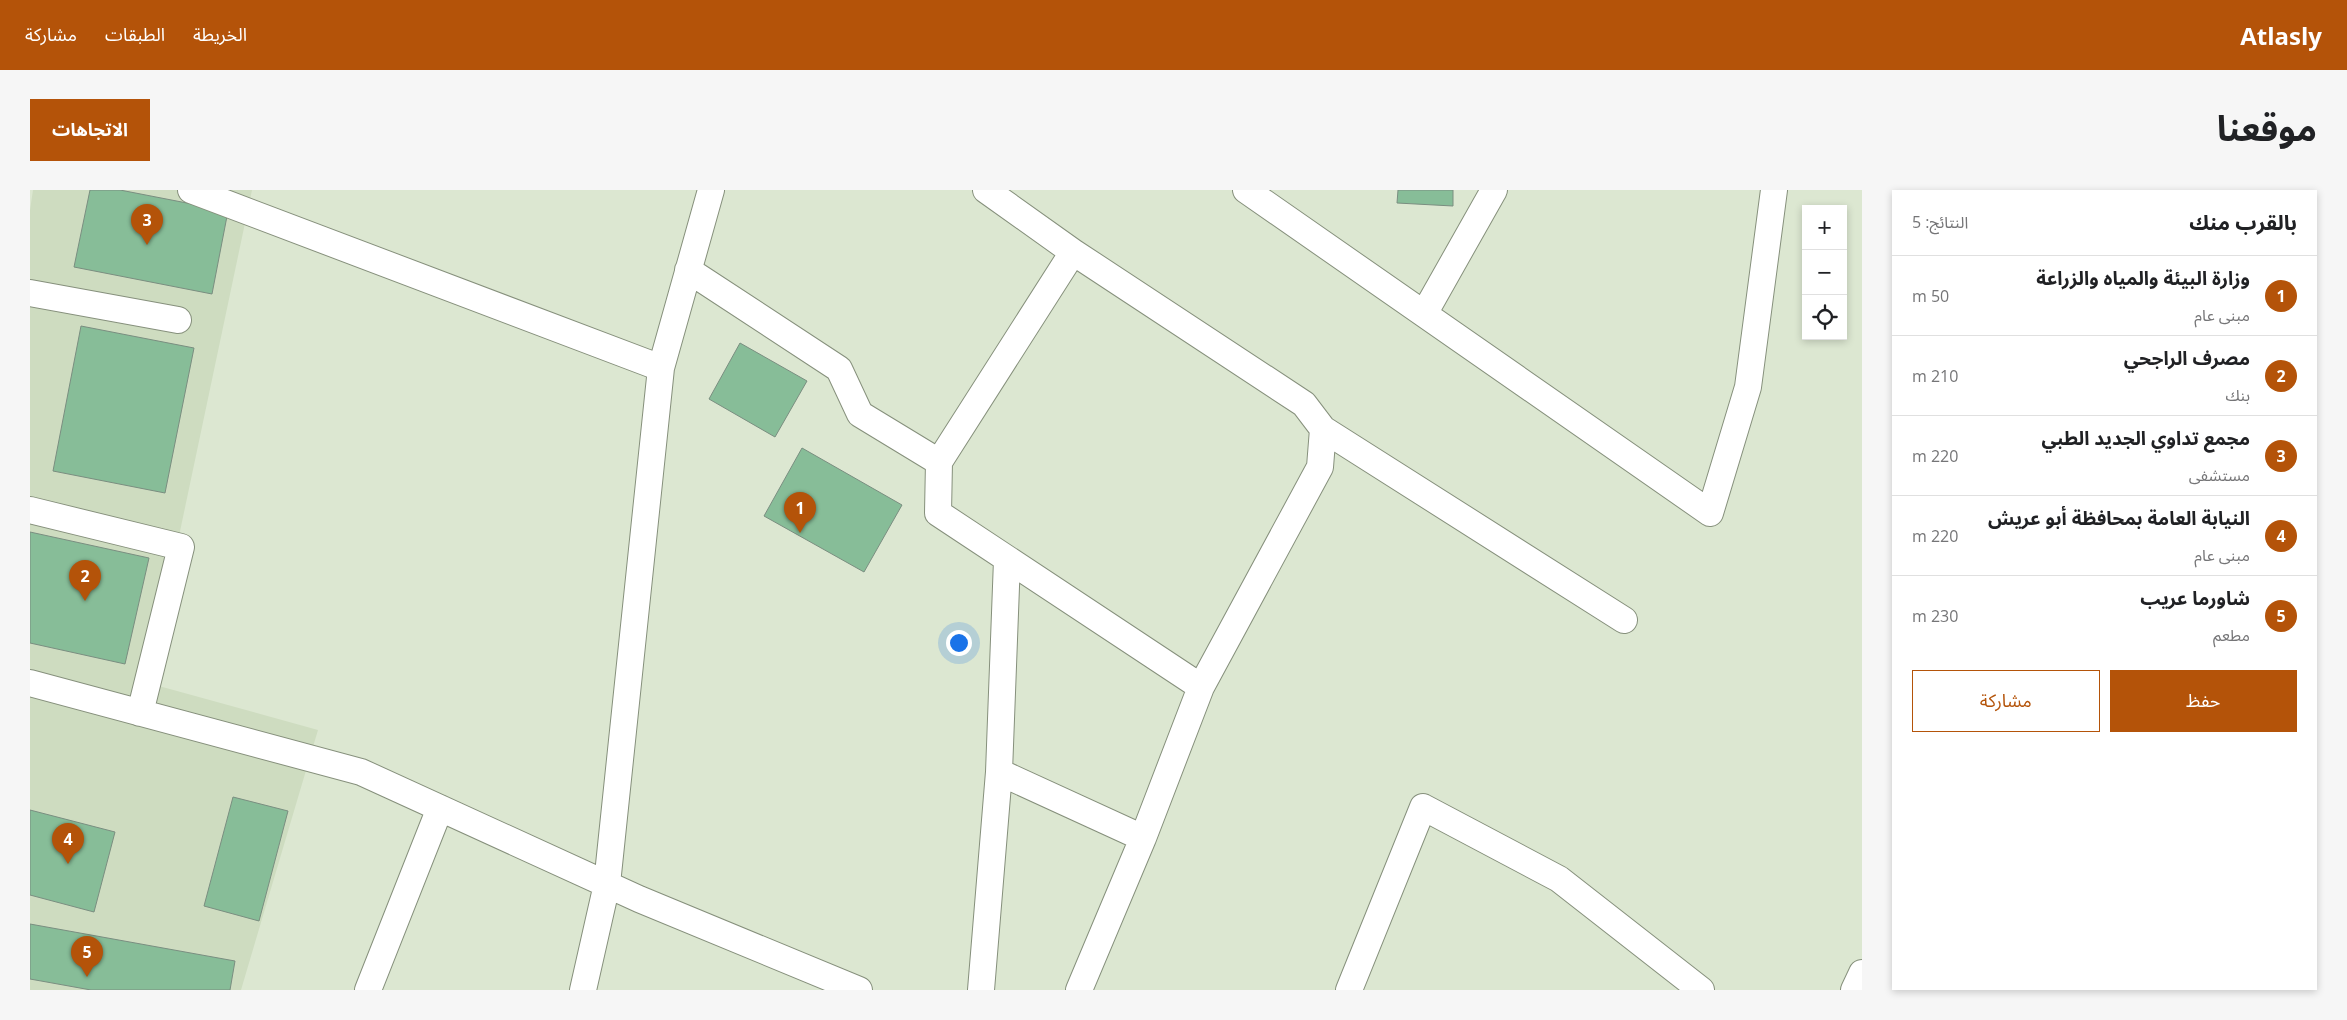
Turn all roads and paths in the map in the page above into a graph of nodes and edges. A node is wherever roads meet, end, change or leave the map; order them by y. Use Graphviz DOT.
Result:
graph roads {
  1 [pos="191,190"];
  2 [pos="711,190"];
  3 [pos="986,190"];
  4 [pos="1246,190"];
  5 [pos="1494,190"];
  6 [pos="1774,190"];
  7 [pos="1073,252"];
  8 [pos="688,270"];
  9 [pos="30,293"];
  10 [pos="1424,314"];
  11 [pos="178,320"];
  12 [pos="661,368"];
  13 [pos="1323,429"];
  14 [pos="939,462"];
  15 [pos="30,510"];
  16 [pos="1006,560"];
  17 [pos="1624,620"];
  18 [pos="30,683"];
  19 [pos="1201,687"];
  20 [pos="140,713"];
  21 [pos="999,772"];
  22 [pos="440,808"];
  23 [pos="1143,838"];
  24 [pos="607,884"];
  25 [pos="1862,973"];
  26 [pos="368,990"];
  27 [pos="583,990"];
  28 [pos="859,990"];
  29 [pos="981,990"];
  30 [pos="1079,990"];
  31 [pos="1349,990"];
  32 [pos="1701,990"];
  33 [pos="1854,990"];
  1 -- 12 [label="street"];
  2 -- 8 [label="street"];
  3 -- 7 [label="street"];
  4 -- 10 [label="street"];
  5 -- 10 [label="street"];
  6 -- 10 [label="street"];
  7 -- 13 [label="street"];
  7 -- 14 [label="street"];
  8 -- 12 [label="street"];
  8 -- 14 [label="street"];
  9 -- 11 [label="street"];
  12 -- 24 [label="street"];
  13 -- 17 [label="street"];
  13 -- 19 [label="street"];
  14 -- 16 [label="street"];
  15 -- 20 [label="street"];
  16 -- 19 [label="street"];
  16 -- 21 [label="street"];
  18 -- 20 [label="street"];
  19 -- 23 [label="street"];
  20 -- 22 [label="street"];
  21 -- 23 [label="street"];
  21 -- 29 [label="street"];
  22 -- 24 [label="street"];
  22 -- 26 [label="street"];
  23 -- 30 [label="street"];
  24 -- 27 [label="street"];
  24 -- 28 [label="street"];
  25 -- 33 [label="street"];
  31 -- 32 [label="street"];
}
